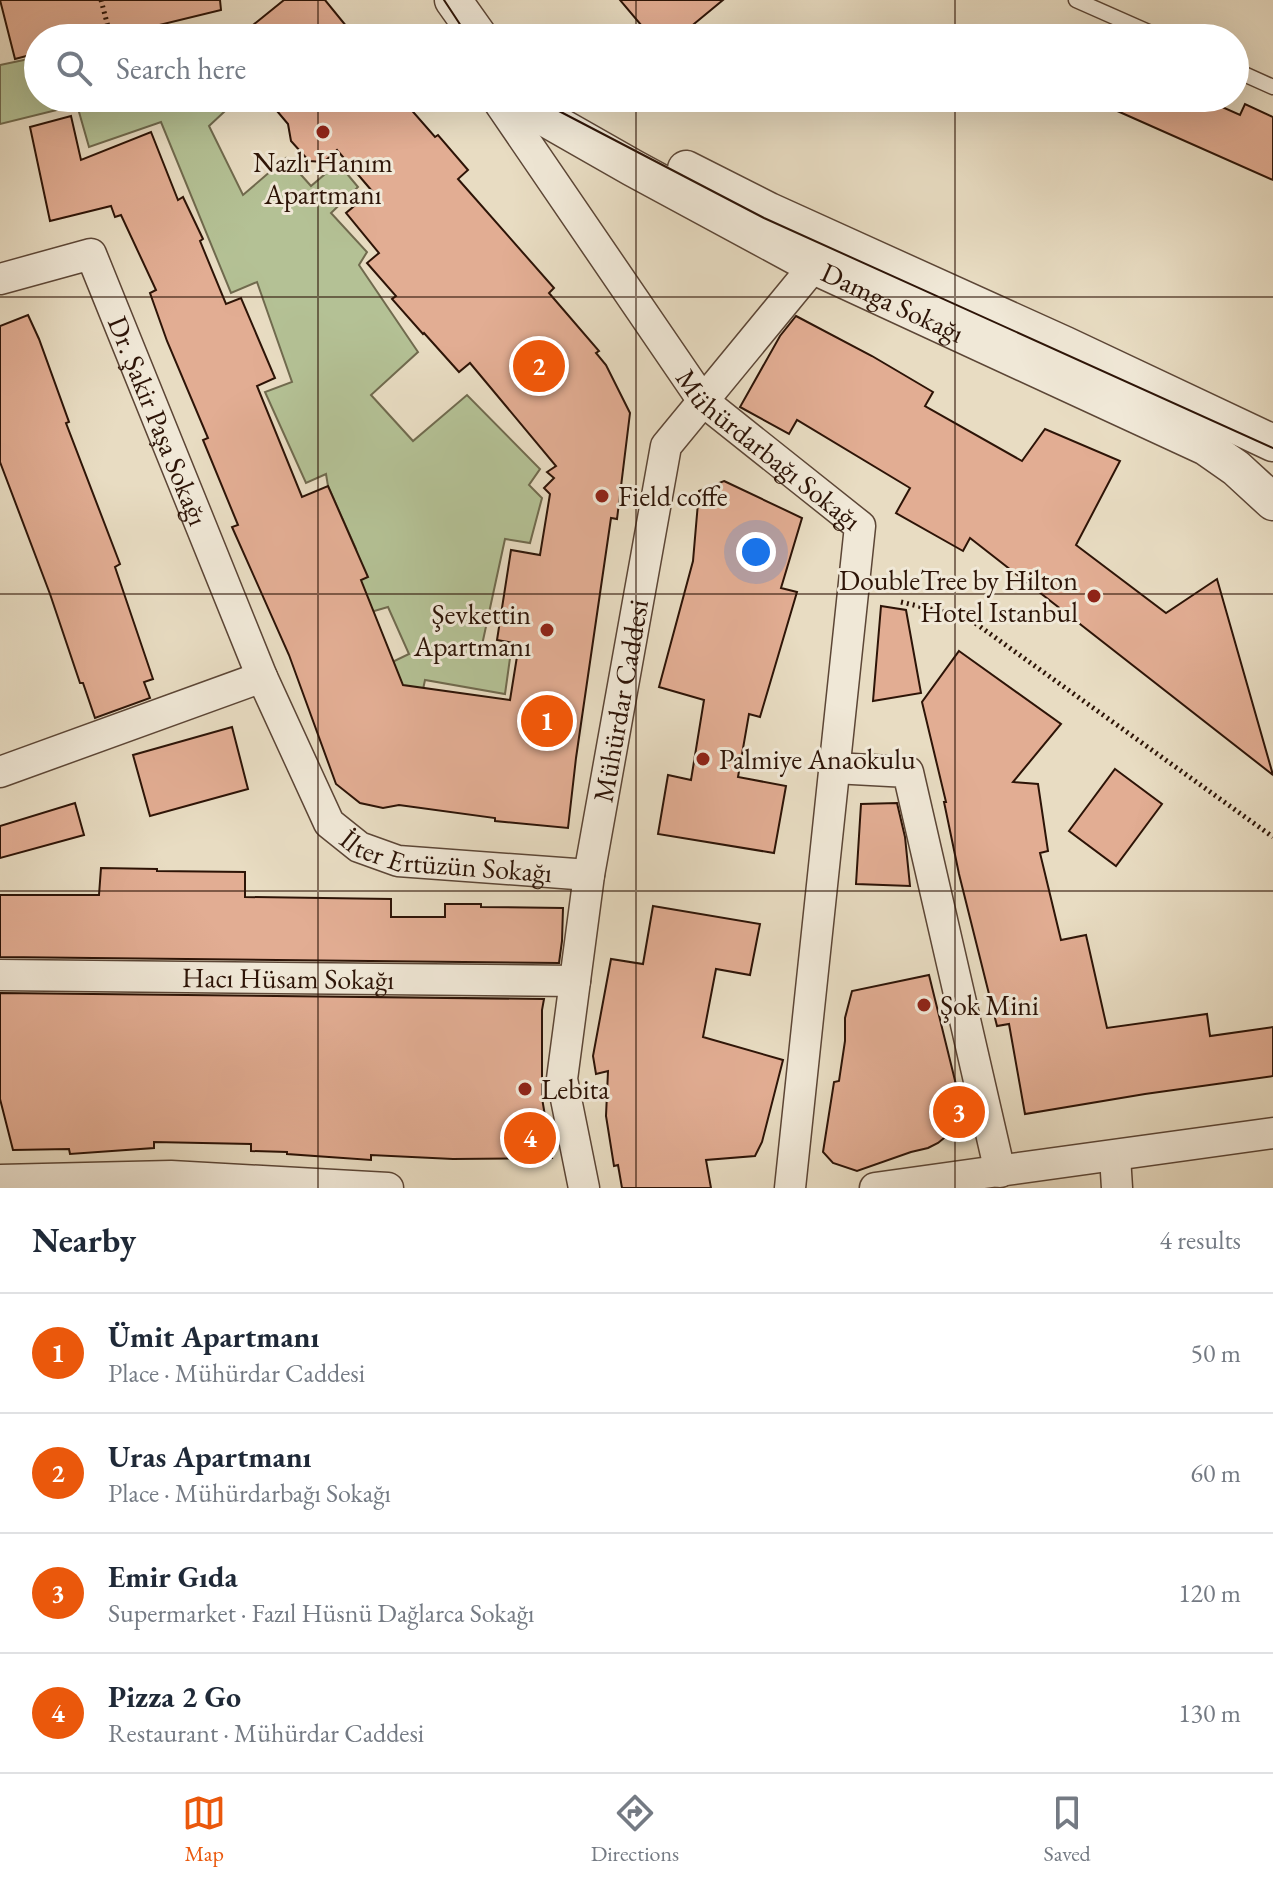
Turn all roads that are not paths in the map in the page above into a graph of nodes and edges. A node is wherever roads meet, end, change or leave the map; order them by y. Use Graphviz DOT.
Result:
graph roads {
  1 [pos="425,0"];
  2 [pos="453,0"];
  3 [pos="1076,0"];
  4 [pos="442,24"];
  5 [pos="470,24"];
  6 [pos="1130,24"];
  7 [pos="1249,76"];
  8 [pos="1273,87"];
  9 [pos="506,112"];
  10 [pos="535,112"];
  11 [pos="577,112"];
  12 [pos="814,266"];
  13 [pos="0,279"];
  14 [pos="703,401"];
  15 [pos="1273,443"];
  16 [pos="1273,502"];
  17 [pos="262,677"];
  18 [pos="834,768"];
  19 [pos="0,772"];
  20 [pos="589,875"];
  21 [pos="0,975"];
  22 [pos="575,981"];
  23 [pos="1273,1133"];
  24 [pos="1115,1156"];
  25 [pos="1000,1172"];
  26 [pos="0,1180"];
  27 [pos="388,1188"];
  28 [pos="584,1188"];
  29 [pos="790,1188"];
  30 [pos="875,1188"];
  31 [pos="1117,1188"];
  1 -- 4 [label="street"];
  2 -- 5 [label="street"];
  3 -- 6 [label="lane"];
  7 -- 8 [label="lane"];
  9 -- 14 [label="street, Mühürdarbağı Sokağı"];
  10 -- 12 [label="street, Damga Sokağı"];
  11 -- 15 [label="street, Damga Sokağı"];
  12 -- 14 [label="street, Mühürdar Caddesi"];
  12 -- 16 [label="street, Damga Sokağı"];
  13 -- 17 [label="street, Dr. Şakir Paşa Sokağı"];
  14 -- 18 [label="street, Mühürdarbağı Sokağı"];
  14 -- 20 [label="street, Mühürdar Caddesi"];
  17 -- 19 [label="street"];
  17 -- 20 [label="street, İlter Ertüzün Sokağı"];
  18 -- 25 [label="street"];
  18 -- 29 [label="street, Mühürdarbağı Sokağı"];
  20 -- 22 [label="street, Mühürdar Caddesi"];
  21 -- 22 [label="street, Hacı Hüsam Sokağı"];
  22 -- 28 [label="street, Mühürdar Caddesi"];
  23 -- 24 [label="street"];
  24 -- 25 [label="street"];
  24 -- 31 [label="street"];
  25 -- 30 [label="street"];
  26 -- 27 [label="street"];
}
